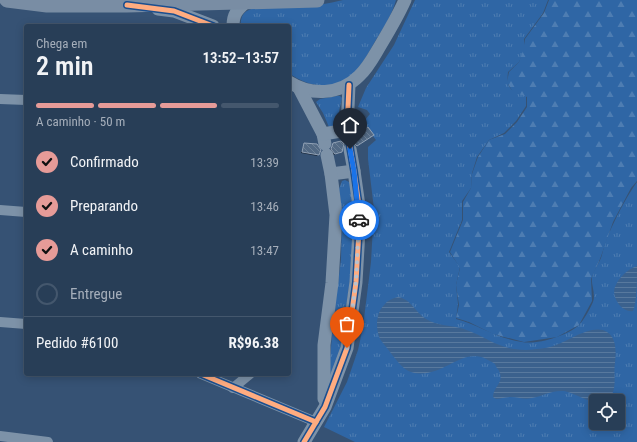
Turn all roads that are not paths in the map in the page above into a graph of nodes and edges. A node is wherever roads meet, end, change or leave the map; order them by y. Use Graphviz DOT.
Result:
graph roads {
  1 [pos="7,0"];
  2 [pos="317,0"];
  3 [pos="405,0"];
  4 [pos="246,2"];
  5 [pos="127,5"];
  6 [pos="208,24"];
  7 [pos="233,24"];
  8 [pos="294,85"];
  9 [pos="349,85"];
  10 [pos="0,99"];
  11 [pos="24,100"];
  12 [pos="348,139"];
  13 [pos="325,144"];
  14 [pos="354,171"];
  15 [pos="331,174"];
  16 [pos="0,210"];
  17 [pos="24,212"];
  18 [pos="0,322"];
  19 [pos="24,324"];
  20 [pos="205,376"];
  21 [pos="248,376"];
  22 [pos="250,376"];
  23 [pos="233,388"];
  24 [pos="249,395"];
  25 [pos="324,407"];
  26 [pos="316,422"];
  27 [pos="0,436"];
  28 [pos="48,442"];
  29 [pos="304,442"];
  1 -- 5 [label="main road"];
  2 -- 4 [label="main road"];
  3 -- 9 [label="street"];
  4 -- 5 [label="main road"];
  4 -- 7 [label="street"];
  5 -- 6 [label="street"];
  8 -- 9 [label="street"];
  8 -- 13 [label="street"];
  9 -- 12 [label="street"];
  10 -- 11 [label="street"];
  12 -- 13 [label="street"];
  12 -- 14 [label="street"];
  13 -- 15 [label="street"];
  14 -- 15 [label="street"];
  14 -- 25 [label="street"];
  15 -- 25 [label="street"];
  16 -- 17 [label="street"];
  18 -- 19 [label="street"];
  20 -- 23 [label="street"];
  21 -- 23 [label="street"];
  22 -- 24 [label="street"];
  23 -- 24 [label="street"];
  24 -- 26 [label="street"];
  25 -- 26 [label="street"];
  26 -- 29 [label="street"];
  27 -- 28 [label="street"];
}
